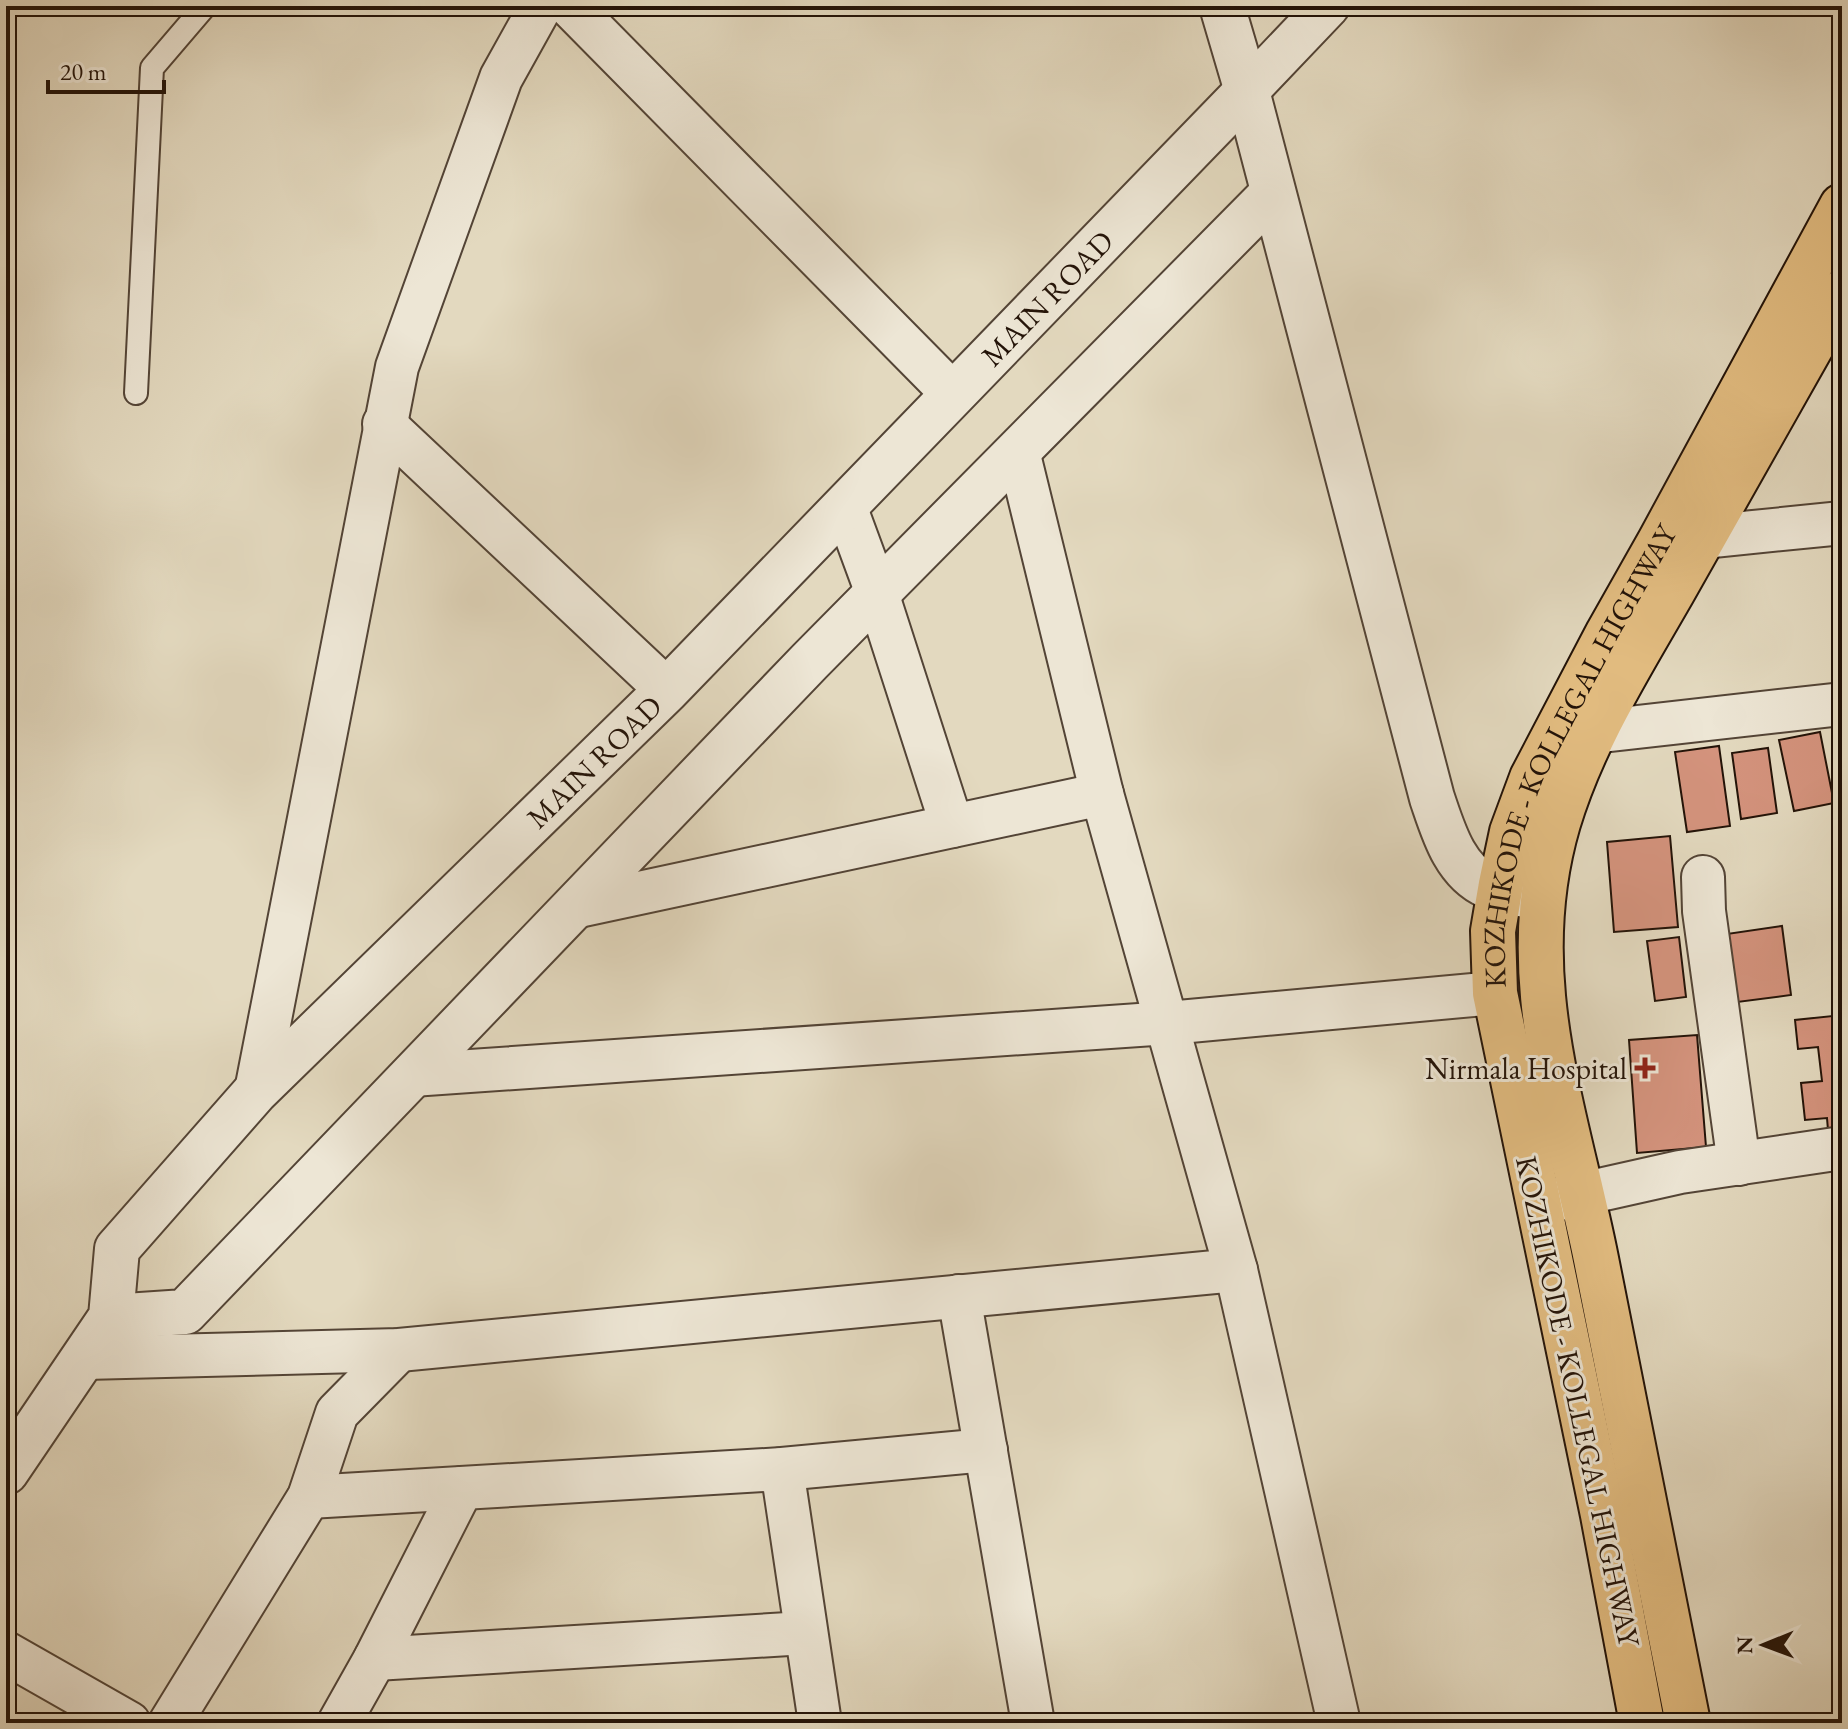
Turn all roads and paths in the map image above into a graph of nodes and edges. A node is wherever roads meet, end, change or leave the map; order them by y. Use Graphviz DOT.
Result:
graph roads {
  1 [pos="205,6"];
  2 [pos="541,6"];
  3 [pos="570,6"];
  4 [pos="1222,6"];
  5 [pos="1328,6"];
  6 [pos="1247,91"];
  7 [pos="1273,193"];
  8 [pos="1842,206"];
  9 [pos="1842,292"];
  10 [pos="136,393"];
  11 [pos="953,394"];
  12 [pos="384,424"];
  13 [pos="1018,451"];
  14 [pos="845,506"];
  15 [pos="1842,523"];
  16 [pos="1703,537"];
  17 [pos="877,593"];
  18 [pos="667,690"];
  19 [pos="1842,704"];
  20 [pos="1575,730"];
  21 [pos="1102,794"];
  22 [pos="952,826"];
  23 [pos="1703,877"];
  24 [pos="1500,889"];
  25 [pos="1542,898"];
  26 [pos="574,907"];
  27 [pos="1495,993"];
  28 [pos="1168,1023"];
  29 [pos="412,1075"];
  30 [pos="256,1091"];
  31 [pos="1842,1148"];
  32 [pos="1739,1164"];
  33 [pos="1583,1195"];
  34 [pos="1537,1203"];
  35 [pos="1236,1270"];
  36 [pos="959,1296"];
  37 [pos="111,1317"];
  38 [pos="399,1350"];
  39 [pos="85,1358"];
  40 [pos="986,1450"];
  41 [pos="782,1469"];
  42 [pos="6,1472"];
  43 [pos="462,1488"];
  44 [pos="309,1497"];
  45 [pos="805,1633"];
  46 [pos="6,1653"];
  47 [pos="375,1659"];
  48 [pos="129,1723"];
  49 [pos="170,1723"];
  50 [pos="339,1723"];
  51 [pos="820,1723"];
  52 [pos="1033,1723"];
  53 [pos="1339,1723"];
  54 [pos="1642,1723"];
  55 [pos="1688,1723"];
  1 -- 10 [label="lane"];
  2 -- 12 [label="street"];
  3 -- 11 [label="street"];
  4 -- 6 [label="street"];
  5 -- 6 [label="street"];
  6 -- 7 [label="street"];
  6 -- 11 [label="street, MAIN ROAD"];
  7 -- 13 [label="street"];
  7 -- 24 [label="street"];
  8 -- 20 [label="main road, KOZHIKODE - KOLLEGAL HIGHWAY"];
  9 -- 16 [label="main road, KOZHIKODE - KOLLEGAL HIGHWAY"];
  11 -- 14 [label="street, MAIN ROAD"];
  12 -- 18 [label="street"];
  12 -- 30 [label="street"];
  13 -- 17 [label="street"];
  13 -- 21 [label="street"];
  14 -- 17 [label="street"];
  14 -- 18 [label="street, MAIN ROAD"];
  15 -- 16 [label="street"];
  16 -- 20 [label="main road, KOZHIKODE - KOLLEGAL HIGHWAY"];
  17 -- 22 [label="street"];
  17 -- 26 [label="street"];
  18 -- 30 [label="street, MAIN ROAD"];
  19 -- 20 [label="street"];
  20 -- 24 [label="main road, KOZHIKODE - KOLLEGAL HIGHWAY"];
  20 -- 25 [label="main road, KOZHIKODE - KOLLEGAL HIGHWAY"];
  21 -- 22 [label="street"];
  21 -- 28 [label="street"];
  22 -- 26 [label="street"];
  23 -- 32 [label="street"];
  24 -- 25 [label="street"];
  24 -- 27 [label="main road, KOZHIKODE - KOLLEGAL HIGHWAY"];
  25 -- 33 [label="main road, KOZHIKODE - KOLLEGAL HIGHWAY"];
  26 -- 29 [label="street"];
  27 -- 28 [label="street"];
  27 -- 34 [label="main road, KOZHIKODE - KOLLEGAL HIGHWAY"];
  28 -- 29 [label="street"];
  28 -- 35 [label="street"];
  29 -- 37 [label="street"];
  30 -- 37 [label="street, MAIN ROAD"];
  31 -- 32 [label="street"];
  32 -- 33 [label="street"];
  33 -- 34 [label="street"];
  33 -- 55 [label="main road, KOZHIKODE - KOLLEGAL HIGHWAY"];
  34 -- 54 [label="main road, KOZHIKODE - KOLLEGAL HIGHWAY"];
  35 -- 36 [label="street"];
  35 -- 53 [label="street"];
  36 -- 38 [label="street"];
  36 -- 40 [label="street"];
  37 -- 39 [label="street, MAIN ROAD"];
  38 -- 39 [label="street"];
  38 -- 44 [label="street"];
  39 -- 42 [label="street, MAIN ROAD"];
  40 -- 41 [label="street"];
  40 -- 52 [label="street"];
  41 -- 43 [label="street"];
  41 -- 45 [label="street"];
  43 -- 44 [label="street"];
  43 -- 47 [label="street"];
  44 -- 49 [label="street"];
  45 -- 47 [label="street"];
  45 -- 51 [label="street"];
  46 -- 48 [label="street"];
  47 -- 50 [label="street"];
}
